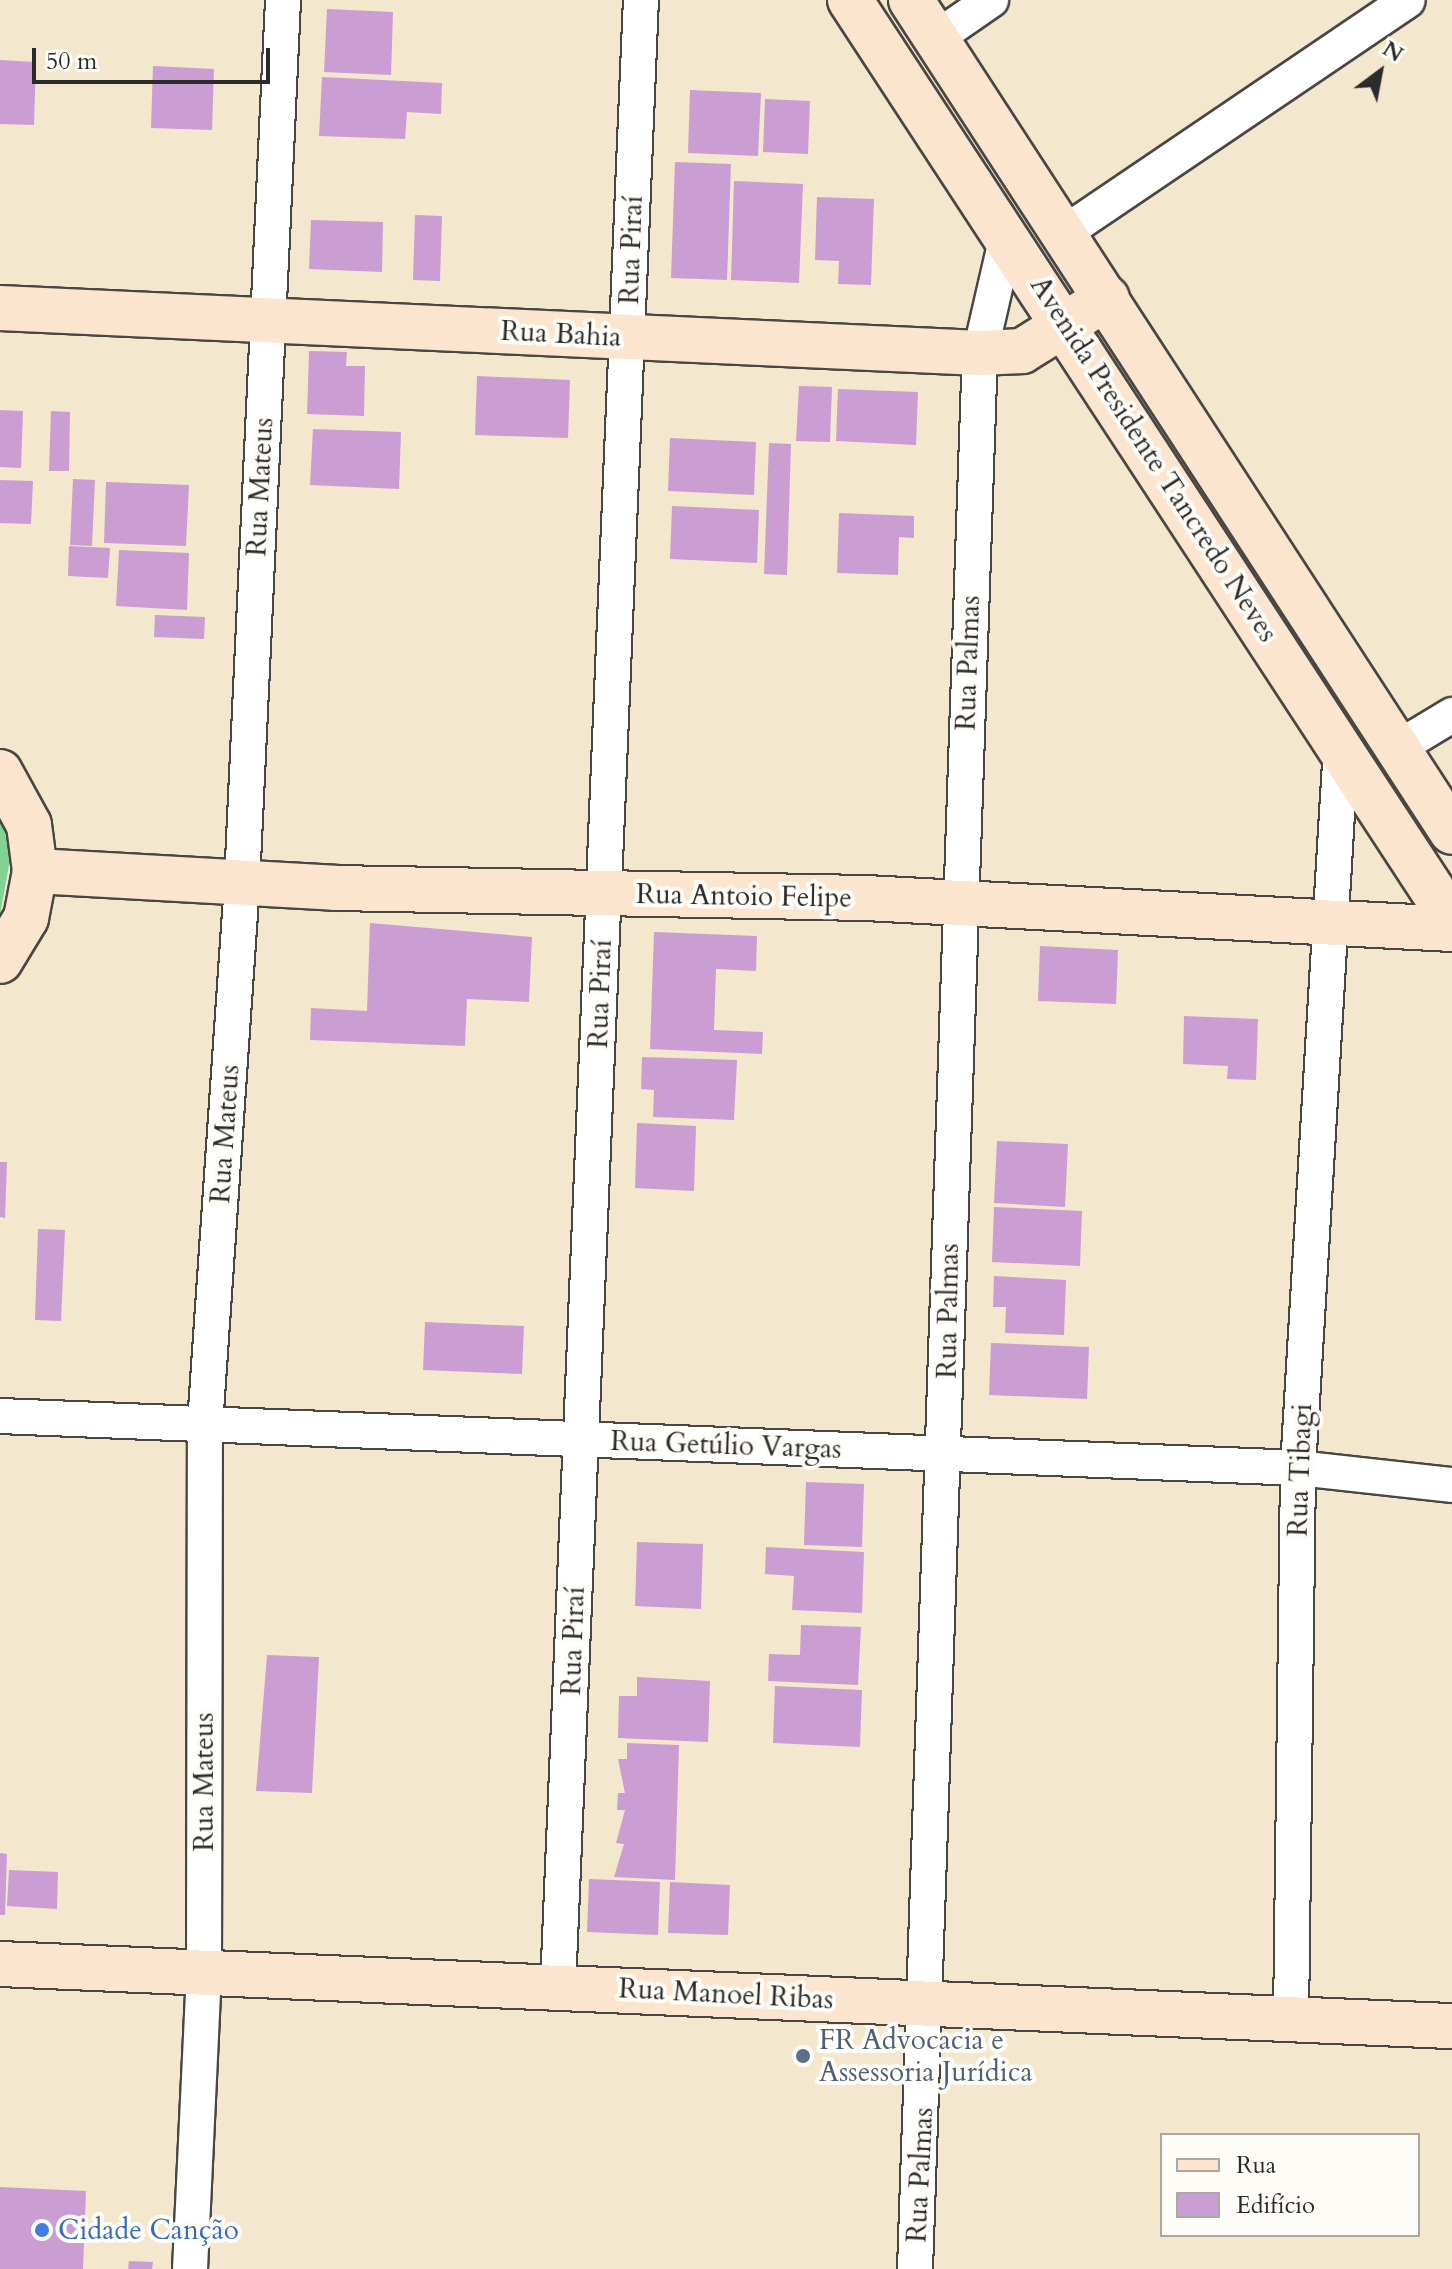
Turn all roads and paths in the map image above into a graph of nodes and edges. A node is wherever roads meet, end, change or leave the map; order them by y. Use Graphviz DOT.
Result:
graph roads {
  1 [pos="283,0"];
  2 [pos="641,0"];
  3 [pos="850,0"];
  4 [pos="911,0"];
  5 [pos="991,0"];
  6 [pos="1408,0"];
  7 [pos="936,38"];
  8 [pos="1064,233"];
  9 [pos="1007,236"];
  10 [pos="1107,298"];
  11 [pos="0,308"];
  12 [pos="268,321"];
  13 [pos="1065,325"];
  14 [pos="627,337"];
  15 [pos="980,353"];
  16 [pos="1452,715"];
  17 [pos="1341,747"];
  18 [pos="1399,747"];
  19 [pos="0,772"];
  20 [pos="1452,832"];
  21 [pos="35,871"];
  22 [pos="242,883"];
  23 [pos="604,893"];
  24 [pos="958,903"];
  25 [pos="1452,920"];
  26 [pos="1333,922"];
  27 [pos="1452,929"];
  28 [pos="0,961"];
  29 [pos="0,1416"];
  30 [pos="205,1425"];
  31 [pos="581,1439"];
  32 [pos="944,1454"];
  33 [pos="1298,1468"];
  34 [pos="1452,1485"];
  35 [pos="0,1964"];
  36 [pos="204,1972"];
  37 [pos="558,1987"];
  38 [pos="930,2003"];
  39 [pos="1291,2019"];
  40 [pos="1452,2026"];
  41 [pos="190,2269"];
  42 [pos="915,2269"];
  1 -- 12 [label="street, Rua Mateus"];
  2 -- 14 [label="street, Rua Piraí"];
  3 -- 9 [label="street, Avenida Presidente Tancredo Neves"];
  4 -- 7 [label="street, Avenida Presidente Tancredo Neves"];
  5 -- 7 [label="street"];
  6 -- 8 [label="street"];
  7 -- 8 [label="street, Avenida Presidente Tancredo Neves"];
  8 -- 10 [label="street, Avenida Presidente Tancredo Neves"];
  9 -- 13 [label="street, Avenida Presidente Tancredo Neves"];
  9 -- 15 [label="street, Rua Palmas"];
  10 -- 13 [label="street, Rua Bahia"];
  10 -- 18 [label="street, Avenida Presidente Tancredo Neves"];
  11 -- 12 [label="street, Rua Bahia"];
  12 -- 14 [label="street, Rua Bahia"];
  12 -- 22 [label="street, Rua Mateus"];
  13 -- 15 [label="street, Rua Bahia"];
  13 -- 17 [label="street, Avenida Presidente Tancredo Neves"];
  14 -- 15 [label="street, Rua Bahia"];
  14 -- 23 [label="street, Rua Piraí"];
  15 -- 24 [label="street, Rua Palmas"];
  16 -- 18 [label="street"];
  17 -- 25 [label="street, Avenida Presidente Tancredo Neves"];
  17 -- 26 [label="street, Rua Tibagi"];
  18 -- 20 [label="street, Avenida Presidente Tancredo Neves"];
  19 -- 21 [label="street"];
  21 -- 22 [label="street, Rua Antoio Felipe"];
  21 -- 28 [label="street"];
  22 -- 23 [label="street, Rua Antoio Felipe"];
  22 -- 30 [label="street, Rua Mateus"];
  23 -- 24 [label="street, Rua Antoio Felipe"];
  23 -- 31 [label="street, Rua Piraí"];
  24 -- 26 [label="street, Rua Antoio Felipe"];
  24 -- 32 [label="street, Rua Palmas"];
  26 -- 27 [label="street, Rua Antoio Felipe"];
  26 -- 33 [label="street, Rua Tibagi"];
  29 -- 30 [label="street, Rua Getúlio Vargas"];
  30 -- 31 [label="street, Rua Getúlio Vargas"];
  30 -- 36 [label="street, Rua Mateus"];
  31 -- 32 [label="street, Rua Getúlio Vargas"];
  31 -- 37 [label="street, Rua Piraí"];
  32 -- 33 [label="street, Rua Getúlio Vargas"];
  32 -- 38 [label="street, Rua Palmas"];
  33 -- 34 [label="street, Rua Getúlio Vargas"];
  33 -- 39 [label="street, Rua Tibagi"];
  35 -- 36 [label="street, Rua Manoel Ribas"];
  36 -- 37 [label="street, Rua Manoel Ribas"];
  36 -- 41 [label="street, Rua Mateus"];
  37 -- 38 [label="street, Rua Manoel Ribas"];
  38 -- 39 [label="street, Rua Manoel Ribas"];
  38 -- 42 [label="street, Rua Palmas"];
  39 -- 40 [label="street, Rua Manoel Ribas"];
}
